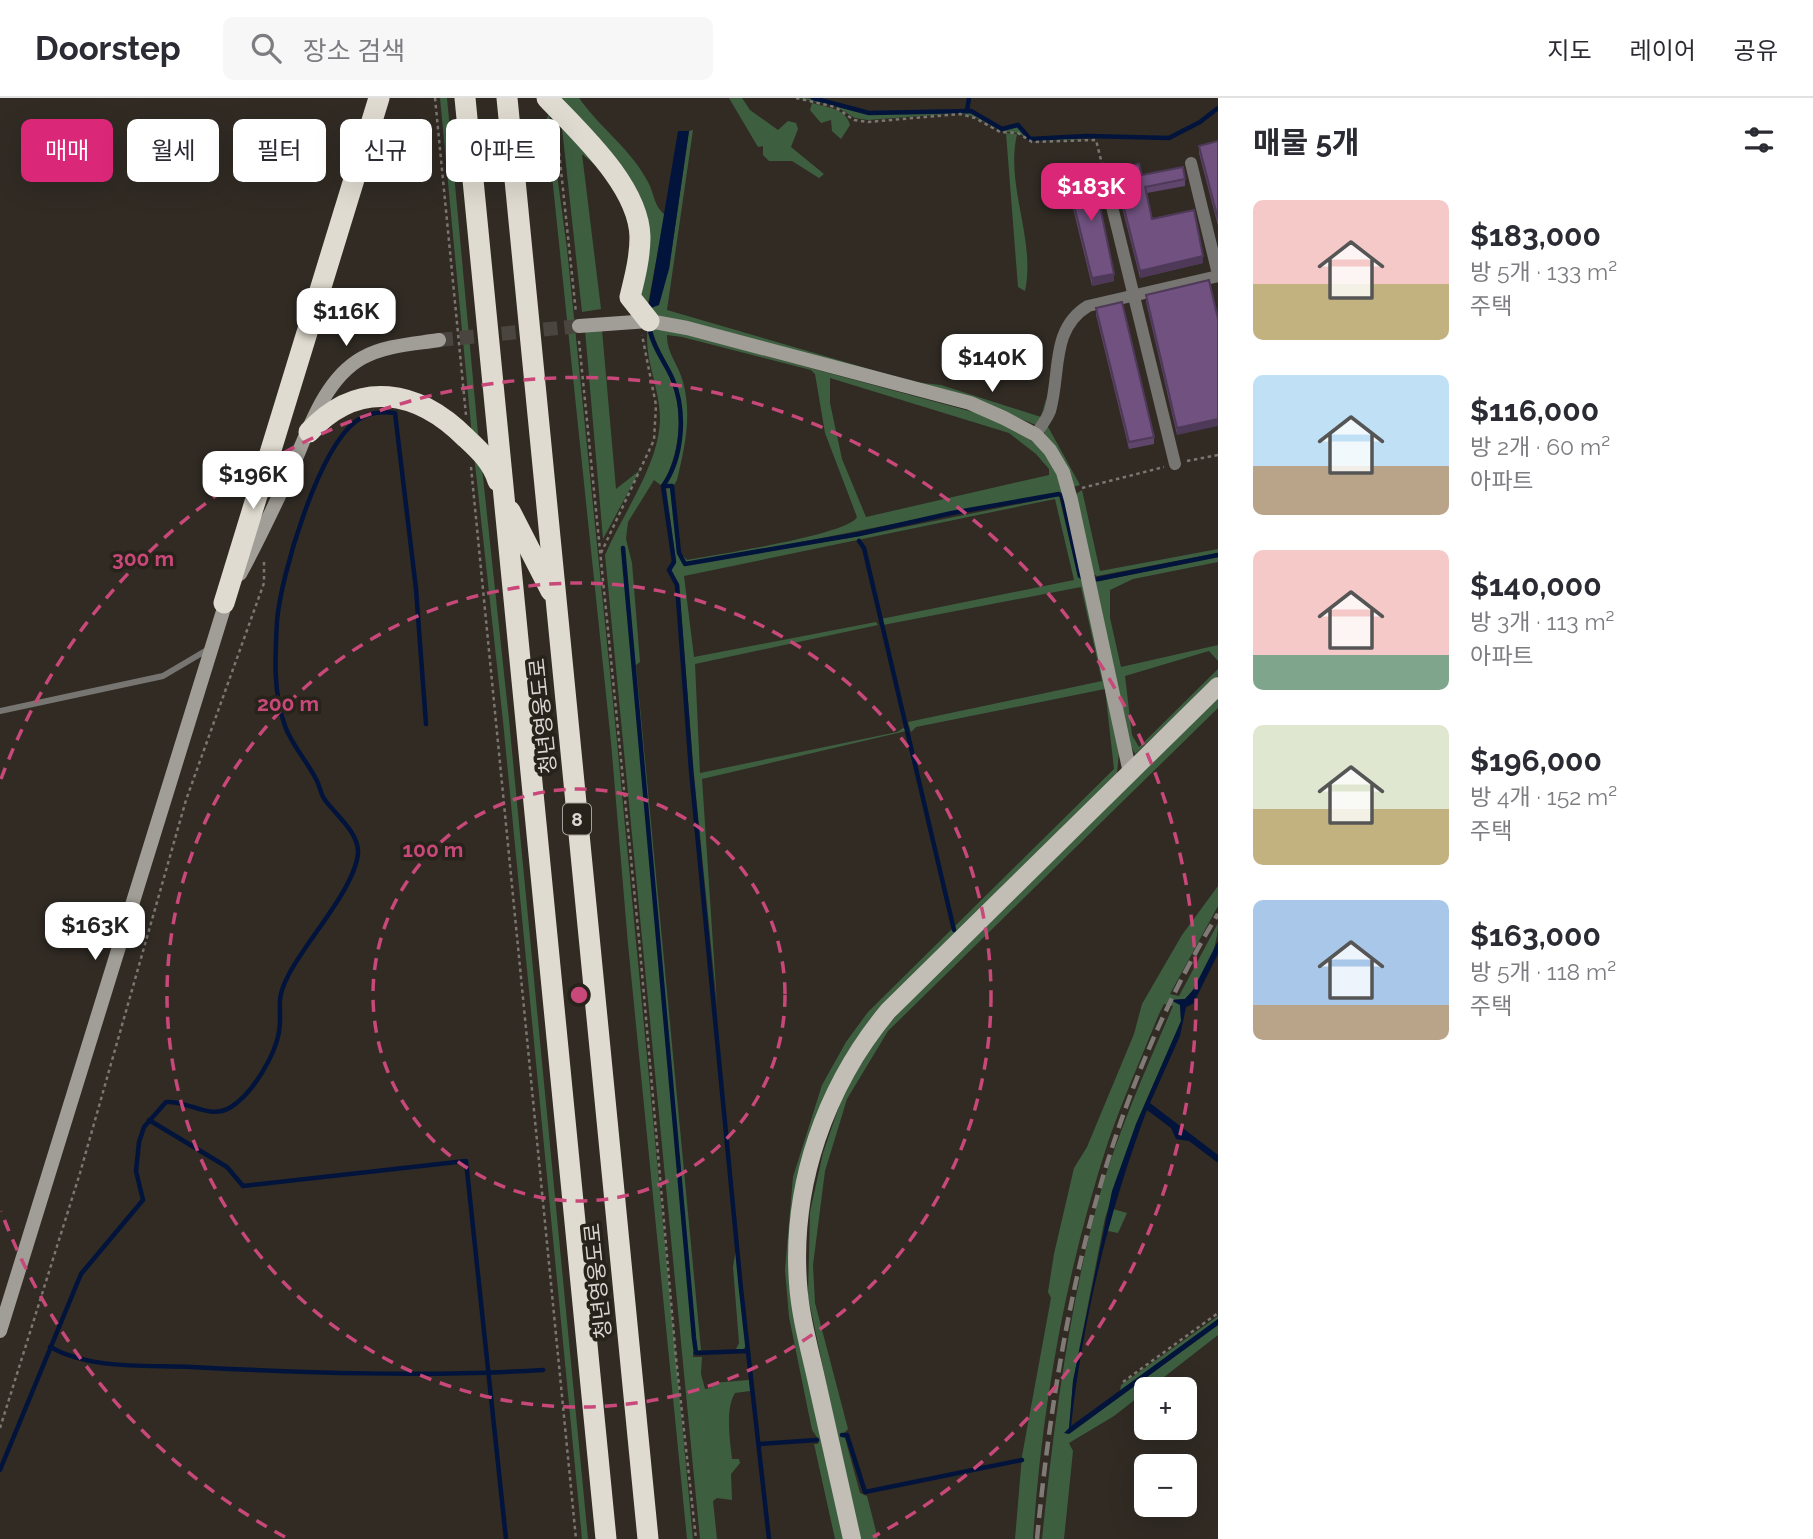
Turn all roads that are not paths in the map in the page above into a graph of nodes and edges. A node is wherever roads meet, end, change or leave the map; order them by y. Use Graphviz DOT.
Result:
graph roads {
  1 [pos="379,98"];
  2 [pos="465,98"];
  3 [pos="507,98"];
  4 [pos="547,98"];
  5 [pos="1191,163"];
  6 [pos="1105,178"];
  7 [pos="1218,275"];
  8 [pos="1133,295"];
  9 [pos="649,321"];
  10 [pos="578,328"];
  11 [pos="439,340"];
  12 [pos="309,432"];
  13 [pos="1036,435"];
  14 [pos="1175,464"];
  15 [pos="504,500"];
  16 [pos="556,600"];
  17 [pos="224,603"];
  18 [pos="212,647"];
  19 [pos="1218,687"];
  20 [pos="0,711"];
  21 [pos="1130,773"];
  22 [pos="0,1331"];
  23 [pos="606,1539"];
  24 [pos="648,1539"];
  25 [pos="852,1539"];
  1 -- 17 [label="highway"];
  2 -- 15 [label="highway, 청년영웅도로 / 8"];
  3 -- 16 [label="highway, 청년영웅도로 / 8"];
  4 -- 9 [label="highway"];
  5 -- 7 [label="street"];
  6 -- 8 [label="street"];
  7 -- 8 [label="street"];
  8 -- 13 [label="street"];
  8 -- 14 [label="street"];
  9 -- 10 [label="street"];
  9 -- 13 [label="street"];
  11 -- 12 [label="street"];
  12 -- 15 [label="highway"];
  12 -- 17 [label="street"];
  13 -- 21 [label="street"];
  15 -- 16 [label="highway"];
  15 -- 23 [label="highway, 청년영웅도로 / 8"];
  16 -- 24 [label="highway, 청년영웅도로 / 8"];
  17 -- 18 [label="street"];
  18 -- 20 [label="lane"];
  18 -- 22 [label="street"];
  19 -- 21 [label="main road"];
  21 -- 25 [label="main road"];
}
